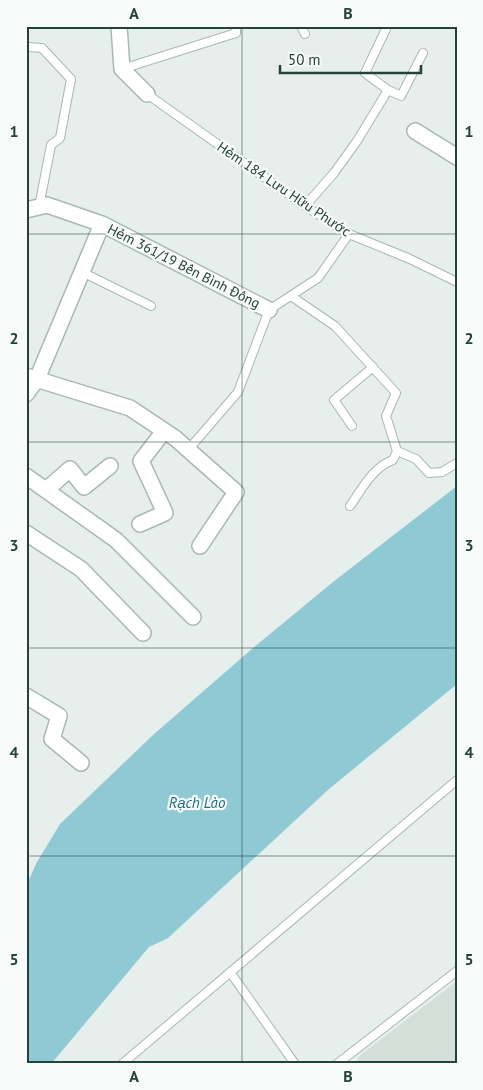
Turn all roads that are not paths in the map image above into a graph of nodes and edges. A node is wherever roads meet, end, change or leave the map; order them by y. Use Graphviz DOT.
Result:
graph roads {
  1 [pos="119,26"];
  2 [pos="236,26"];
  3 [pos="301,26"];
  4 [pos="386,29"];
  5 [pos="305,34"];
  6 [pos="28,47"];
  7 [pos="423,53"];
  8 [pos="122,69"];
  9 [pos="388,90"];
  10 [pos="146,94"];
  11 [pos="415,131"];
  12 [pos="457,157"];
  13 [pos="305,206"];
  14 [pos="33,209"];
  15 [pos="102,224"];
  16 [pos="349,234"];
  17 [pos="82,272"];
  18 [pos="457,282"];
  19 [pos="291,296"];
  20 [pos="151,306"];
  21 [pos="269,310"];
  22 [pos="373,367"];
  23 [pos="31,377"];
  24 [pos="26,394"];
  25 [pos="352,426"];
  26 [pos="164,431"];
  27 [pos="188,450"];
  28 [pos="397,451"];
  29 [pos="457,463"];
  30 [pos="110,466"];
  31 [pos="26,476"];
  32 [pos="46,490"];
  33 [pos="350,506"];
  34 [pos="140,524"];
  35 [pos="26,533"];
  36 [pos="200,546"];
  37 [pos="193,617"];
  38 [pos="143,633"];
  39 [pos="26,696"];
  40 [pos="81,763"];
  41 [pos="457,780"];
  42 [pos="457,971"];
  43 [pos="230,972"];
  44 [pos="123,1064"];
  45 [pos="295,1064"];
  46 [pos="336,1064"];
  1 -- 8 [label="street"];
  2 -- 8 [label="lane"];
  3 -- 5 [label="lane"];
  4 -- 9 [label="lane"];
  6 -- 14 [label="lane"];
  7 -- 9 [label="lane"];
  8 -- 10 [label="street"];
  9 -- 13 [label="lane"];
  10 -- 13 [label="lane, Hẻm 184 Lưu Hữu Phước"];
  11 -- 12 [label="street"];
  13 -- 16 [label="lane, Hẻm 184 Lưu Hữu Phước"];
  14 -- 15 [label="street, Hẻm 361/19 Bến Bình Đông"];
  15 -- 17 [label="street, Hẻm 361/19 Bến Bình Đông"];
  15 -- 21 [label="street, Hẻm 361/19 Bến Bình Đông"];
  16 -- 18 [label="lane, Hẻm 184 Lưu Hữu Phước"];
  16 -- 19 [label="lane, Hẻm 361/19 Bến Bình Đông"];
  17 -- 20 [label="lane"];
  17 -- 23 [label="street, Hẻm 361/19 Bến Bình Đông"];
  19 -- 21 [label="lane, Hẻm 361/19 Bến Bình Đông"];
  19 -- 22 [label="lane"];
  21 -- 27 [label="lane"];
  22 -- 25 [label="lane"];
  22 -- 28 [label="lane"];
  23 -- 24 [label="street, Hẻm 361/19 Bến Bình Đông"];
  23 -- 26 [label="street"];
  26 -- 27 [label="street"];
  26 -- 34 [label="street"];
  27 -- 36 [label="street"];
  28 -- 29 [label="lane"];
  28 -- 33 [label="lane"];
  30 -- 32 [label="street"];
  31 -- 32 [label="street"];
  32 -- 37 [label="street"];
  35 -- 38 [label="street"];
  39 -- 40 [label="street"];
  41 -- 43 [label="lane"];
  42 -- 46 [label="lane"];
  43 -- 44 [label="lane"];
  43 -- 45 [label="lane"];
}
